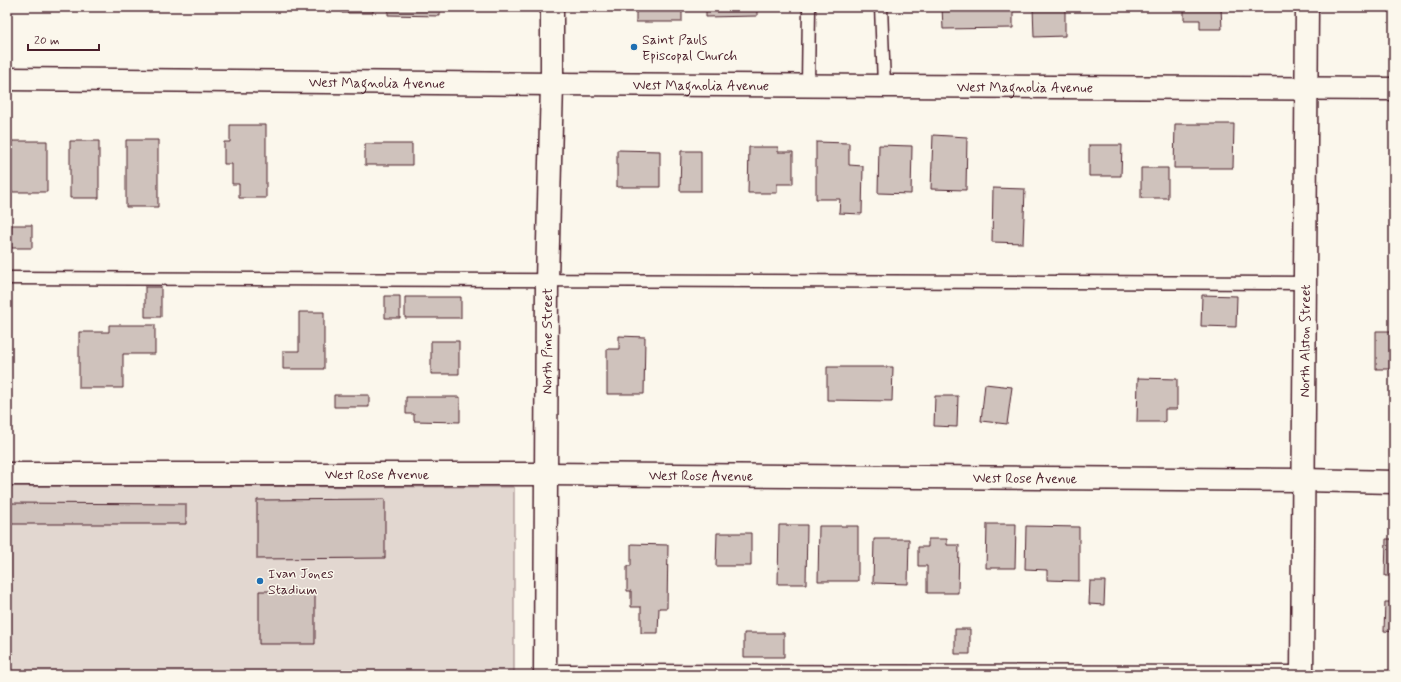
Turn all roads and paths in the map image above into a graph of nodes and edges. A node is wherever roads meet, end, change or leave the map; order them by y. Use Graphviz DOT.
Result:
graph roads {
  1 [pos="552,7"];
  2 [pos="809,7"];
  3 [pos="881,7"];
  4 [pos="1307,7"];
  5 [pos="7,79"];
  6 [pos="552,84"];
  7 [pos="808,85"];
  8 [pos="884,85"];
  9 [pos="1307,87"];
  10 [pos="1394,89"];
  11 [pos="7,278"];
  12 [pos="547,281"];
  13 [pos="1306,283"];
  14 [pos="7,474"];
  15 [pos="546,474"];
  16 [pos="1303,480"];
  17 [pos="1394,482"];
  18 [pos="545,673"];
  19 [pos="1302,674"];
  1 -- 6 [label="street, North Pine Street"];
  2 -- 7 [label="lane"];
  3 -- 8 [label="lane"];
  4 -- 9 [label="street, North Alston Street"];
  5 -- 6 [label="street, West Magnolia Avenue"];
  6 -- 7 [label="street, West Magnolia Avenue"];
  6 -- 12 [label="street, North Pine Street"];
  7 -- 8 [label="street, West Magnolia Avenue"];
  8 -- 9 [label="street, West Magnolia Avenue"];
  9 -- 10 [label="street, West Magnolia Avenue"];
  9 -- 13 [label="street, North Alston Street"];
  11 -- 12 [label="lane"];
  12 -- 13 [label="lane"];
  12 -- 15 [label="street, North Pine Street"];
  13 -- 16 [label="street, North Alston Street"];
  14 -- 15 [label="street, West Rose Avenue"];
  15 -- 16 [label="street, West Rose Avenue"];
  15 -- 18 [label="street, North Pine Street"];
  16 -- 17 [label="street, West Rose Avenue"];
  16 -- 19 [label="street, North Alston Street"];
  18 -- 19 [label="lane"];
}
